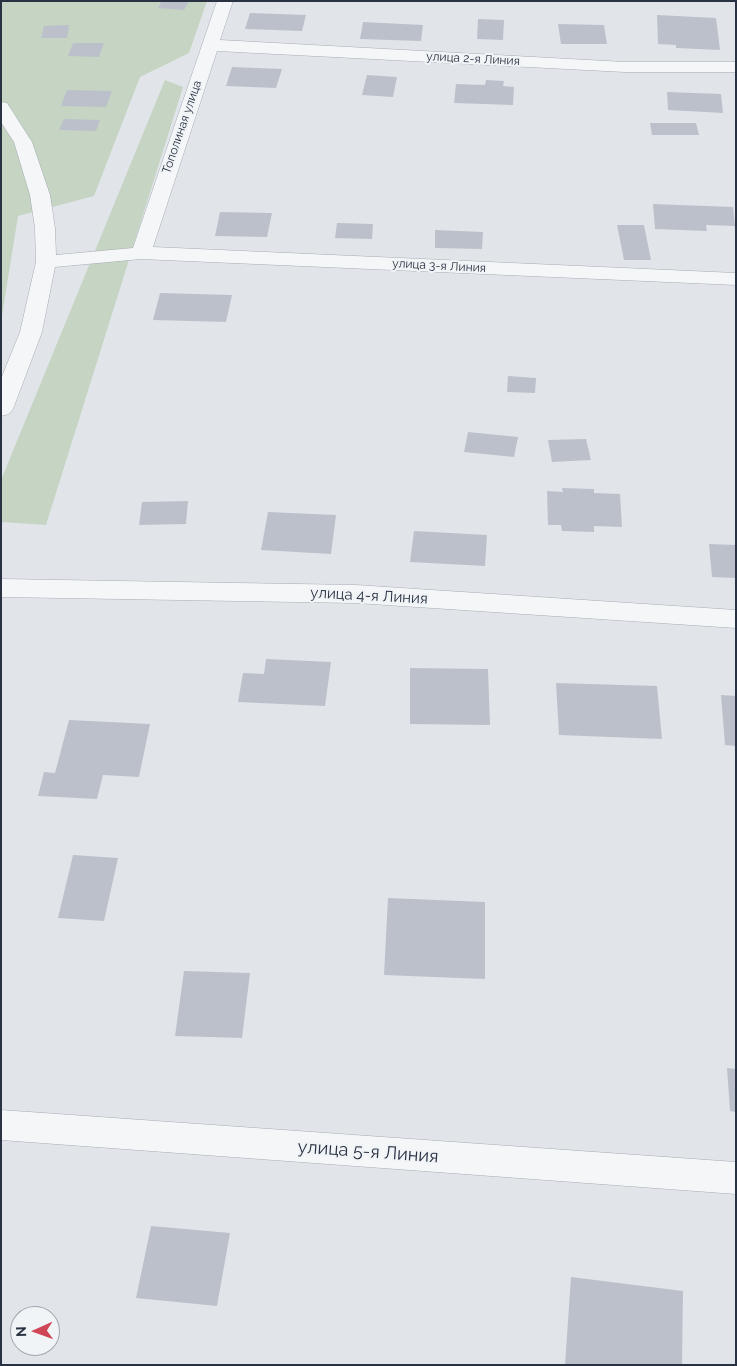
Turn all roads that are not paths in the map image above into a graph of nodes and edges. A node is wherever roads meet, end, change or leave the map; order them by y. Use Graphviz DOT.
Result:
graph roads {
  1 [pos="225,1"];
  2 [pos="210,45"];
  3 [pos="736,67"];
  4 [pos="1,107"];
  5 [pos="141,253"];
  6 [pos="46,262"];
  7 [pos="736,279"];
  8 [pos="1,409"];
  9 [pos="1,588"];
  10 [pos="736,619"];
  11 [pos="1,1125"];
  12 [pos="736,1178"];
  1 -- 2 [label="street, Тополиная улица"];
  2 -- 3 [label="street, улица 2-я Линия"];
  2 -- 5 [label="street, Тополиная улица"];
  4 -- 6 [label="street"];
  5 -- 6 [label="street, улица 3-я Линия"];
  5 -- 7 [label="street, улица 3-я Линия"];
  6 -- 8 [label="street"];
  9 -- 10 [label="street, улица 4-я Линия"];
  11 -- 12 [label="street, улица 5-я Линия"];
}
